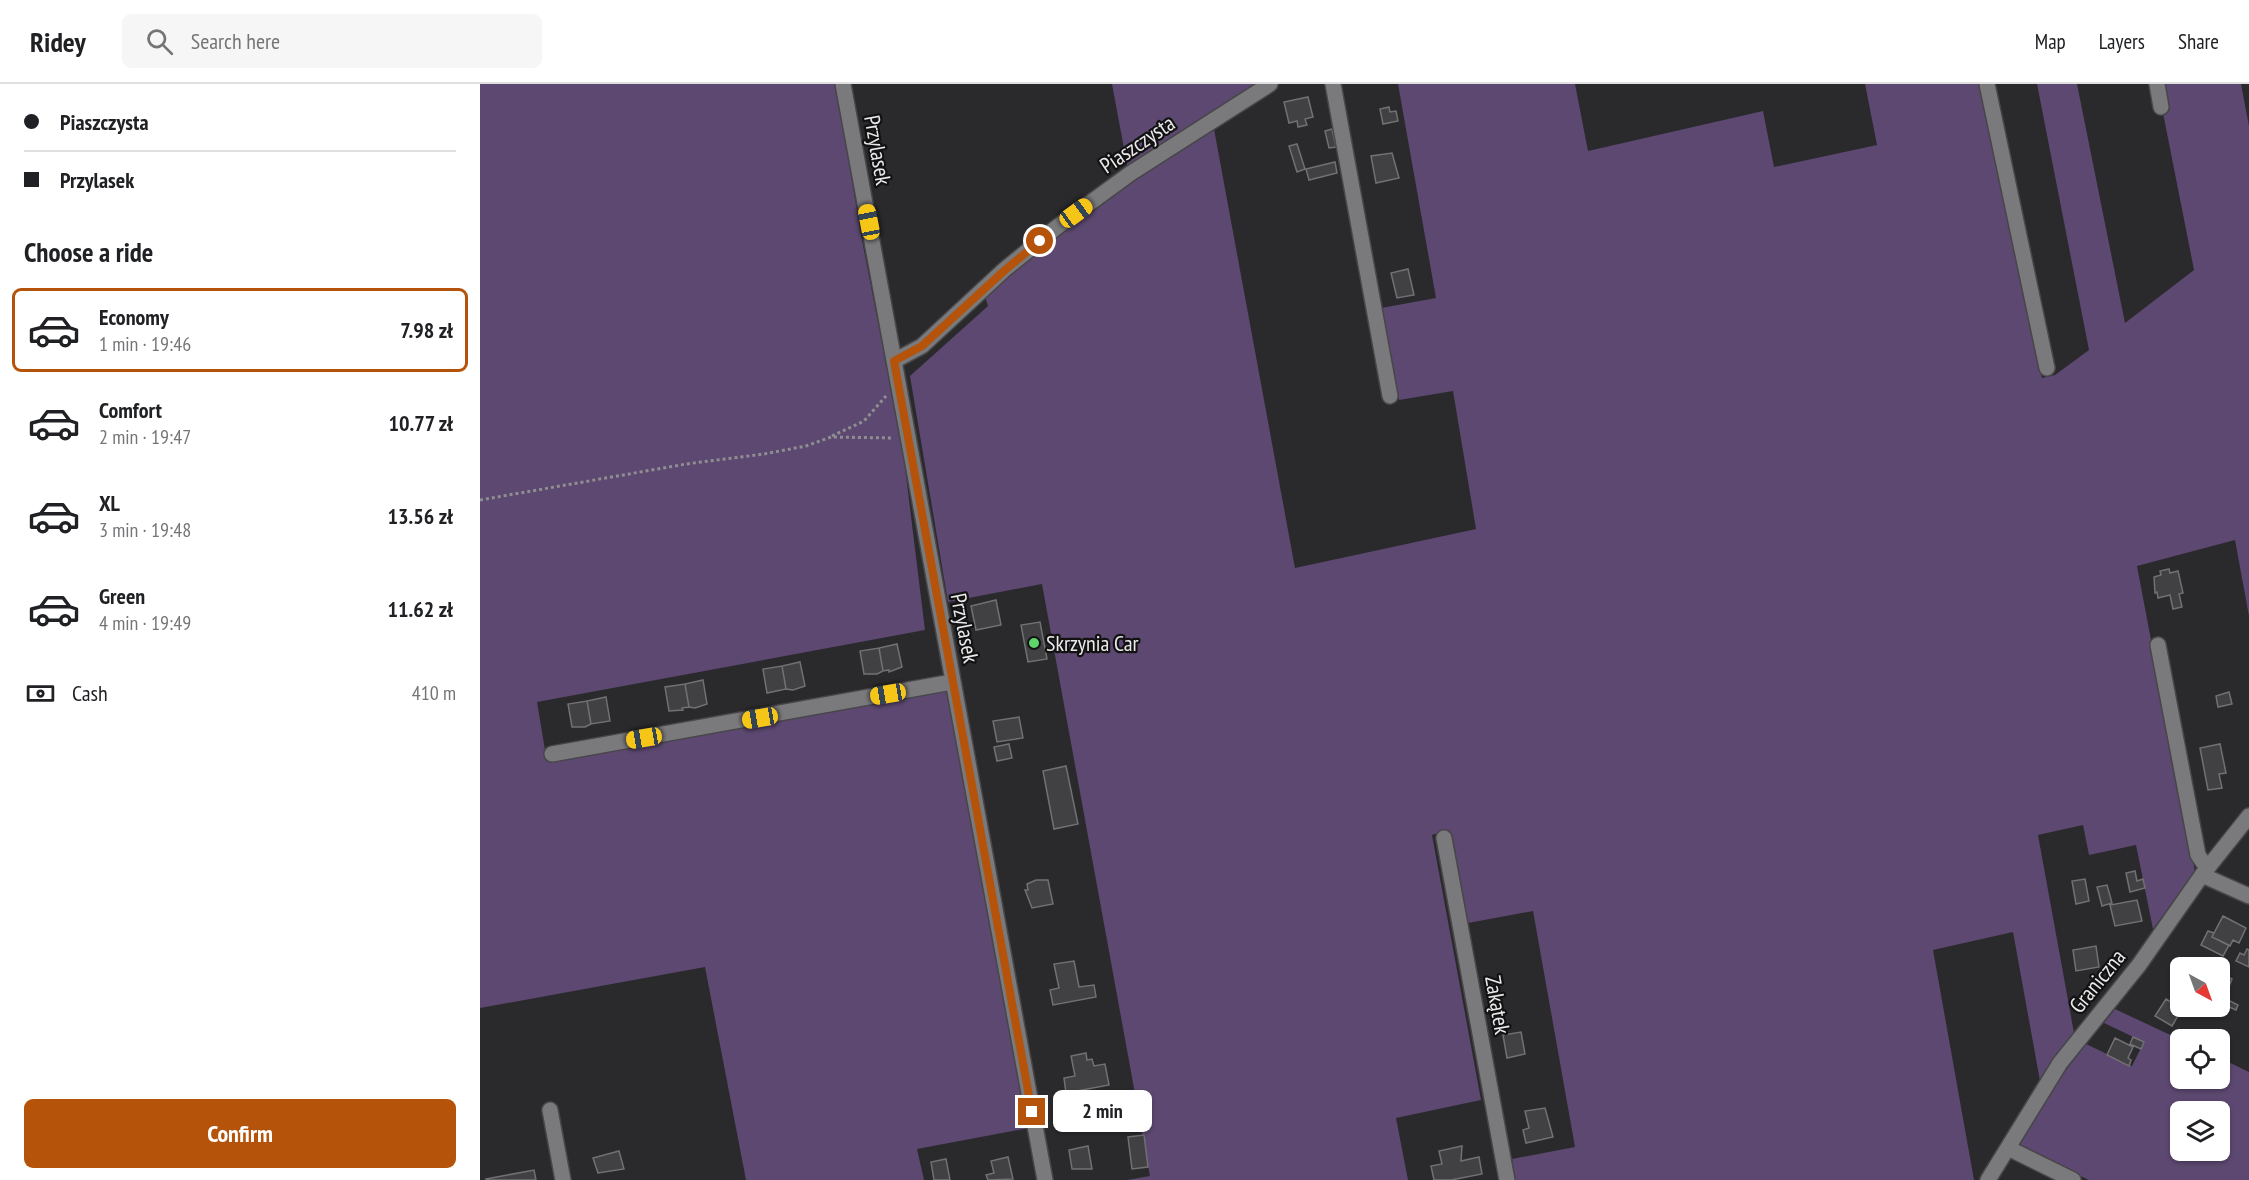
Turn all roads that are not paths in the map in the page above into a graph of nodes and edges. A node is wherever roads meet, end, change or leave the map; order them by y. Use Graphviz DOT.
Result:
graph roads {
  1 [pos="843,84"];
  2 [pos="1270,84"];
  3 [pos="1333,84"];
  4 [pos="1987,84"];
  5 [pos="2157,84"];
  6 [pos="2161,107"];
  7 [pos="894,361"];
  8 [pos="2047,368"];
  9 [pos="1390,396"];
  10 [pos="2158,645"];
  11 [pos="952,682"];
  12 [pos="552,754"];
  13 [pos="2249,816"];
  14 [pos="1444,838"];
  15 [pos="2205,871"];
  16 [pos="2249,896"];
  17 [pos="550,1110"];
  18 [pos="2008,1148"];
  19 [pos="563,1180"];
  20 [pos="1045,1180"];
  21 [pos="1507,1180"];
  22 [pos="1988,1180"];
  23 [pos="2073,1180"];
  1 -- 7 [label="street, Przylasek"];
  2 -- 7 [label="street, Piaszczysta"];
  3 -- 9 [label="street"];
  4 -- 8 [label="street"];
  5 -- 6 [label="street"];
  7 -- 11 [label="street, Przylasek"];
  10 -- 15 [label="street"];
  11 -- 12 [label="street"];
  11 -- 20 [label="street, Przylasek"];
  13 -- 15 [label="street, Graniczna"];
  14 -- 21 [label="street, Zakątek"];
  15 -- 16 [label="street"];
  15 -- 18 [label="street, Graniczna"];
  17 -- 19 [label="street"];
  18 -- 22 [label="street, Graniczna"];
  18 -- 23 [label="street"];
}
